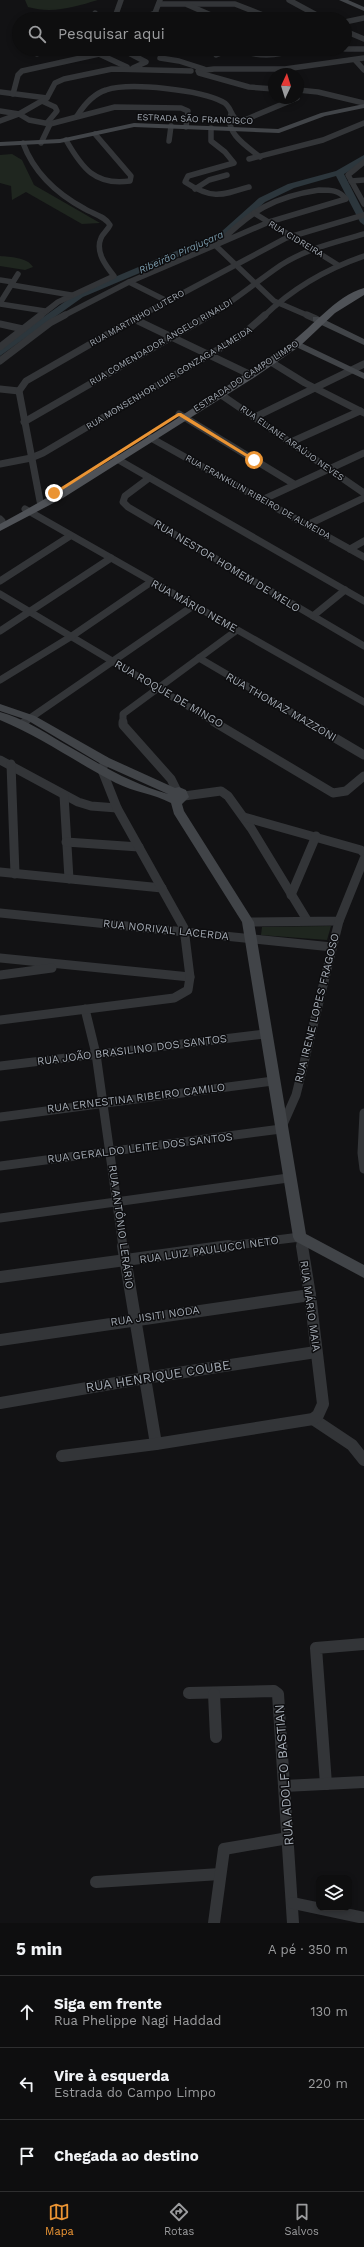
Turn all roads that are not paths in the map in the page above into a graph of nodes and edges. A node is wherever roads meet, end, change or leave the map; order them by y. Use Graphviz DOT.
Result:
graph roads {
  1 [pos="121,0"];
  2 [pos="289,0"];
  3 [pos="342,0"];
  4 [pos="160,2"];
  5 [pos="187,5"];
  6 [pos="364,9"];
  7 [pos="117,12"];
  8 [pos="155,12"];
  9 [pos="204,12"];
  10 [pos="255,12"];
  11 [pos="311,12"];
  12 [pos="364,18"];
  13 [pos="352,21"];
  14 [pos="352,34"];
  15 [pos="364,39"];
  16 [pos="352,49"];
  17 [pos="364,49"];
  18 [pos="90,56"];
  19 [pos="103,56"];
  20 [pos="134,56"];
  21 [pos="160,58"];
  22 [pos="364,58"];
  23 [pos="352,60"];
  24 [pos="122,65"];
  25 [pos="112,69"];
  26 [pos="130,69"];
  27 [pos="364,70"];
  28 [pos="200,71"];
  29 [pos="268,89"];
  30 [pos="304,90"];
  31 [pos="312,91"];
  32 [pos="0,92"];
  33 [pos="12,94"];
  34 [pos="304,95"];
  35 [pos="47,98"];
  36 [pos="42,101"];
  37 [pos="283,104"];
  38 [pos="364,105"];
  39 [pos="0,111"];
  40 [pos="18,114"];
  41 [pos="231,114"];
  42 [pos="77,116"];
  43 [pos="0,121"];
  44 [pos="49,123"];
  45 [pos="364,123"];
  46 [pos="171,126"];
  47 [pos="186,127"];
  48 [pos="211,128"];
  49 [pos="231,128"];
  50 [pos="96,134"];
  51 [pos="66,140"];
  52 [pos="169,141"];
  53 [pos="23,143"];
  54 [pos="41,143"];
  55 [pos="0,144"];
  56 [pos="260,157"];
  57 [pos="249,160"];
  58 [pos="364,162"];
  59 [pos="227,175"];
  60 [pos="364,180"];
  61 [pos="352,181"];
  62 [pos="249,187"];
  63 [pos="195,189"];
  64 [pos="362,197"];
  65 [pos="364,204"];
  66 [pos="254,213"];
  67 [pos="361,215"];
  68 [pos="269,222"];
  69 [pos="234,230"];
  70 [pos="244,234"];
  71 [pos="364,234"];
  72 [pos="290,235"];
  73 [pos="216,246"];
  74 [pos="314,249"];
  75 [pos="364,256"];
  76 [pos="235,265"];
  77 [pos="338,265"];
  78 [pos="18,274"];
  79 [pos="0,280"];
  80 [pos="129,282"];
  81 [pos="13,283"];
  82 [pos="255,284"];
  83 [pos="364,287"];
  84 [pos="364,291"];
  85 [pos="71,295"];
  86 [pos="1,301"];
  87 [pos="167,301"];
  88 [pos="278,303"];
  89 [pos="45,311"];
  90 [pos="134,319"];
  91 [pos="319,320"];
  92 [pos="0,324"];
  93 [pos="23,329"];
  94 [pos="170,337"];
  95 [pos="364,342"];
  96 [pos="297,344"];
  97 [pos="0,347"];
  98 [pos="207,355"];
  99 [pos="0,362"];
  100 [pos="271,362"];
  101 [pos="364,364"];
  102 [pos="352,370"];
  103 [pos="248,374"];
  104 [pos="364,376"];
  105 [pos="0,389"];
  106 [pos="316,389"];
  107 [pos="19,391"];
  108 [pos="220,394"];
  109 [pos="362,412"];
  110 [pos="182,415"];
  111 [pos="255,417"];
  112 [pos="24,422"];
  113 [pos="151,438"];
  114 [pos="291,442"];
  115 [pos="364,453"];
  116 [pos="31,458"];
  117 [pos="117,459"];
  118 [pos="0,464"];
  119 [pos="329,469"];
  120 [pos="149,478"];
  121 [pos="294,484"];
  122 [pos="364,493"];
  123 [pos="364,498"];
  124 [pos="262,500"];
  125 [pos="40,501"];
  126 [pos="28,511"];
  127 [pos="1,523"];
  128 [pos="307,525"];
  129 [pos="70,536"];
  130 [pos="364,542"];
  131 [pos="350,549"];
  132 [pos="364,557"];
  133 [pos="111,558"];
  134 [pos="0,582"];
  135 [pos="151,582"];
  136 [pos="345,590"];
  137 [pos="0,594"];
  138 [pos="364,601"];
  139 [pos="193,606"];
  140 [pos="29,612"];
  141 [pos="313,616"];
  142 [pos="237,630"];
  143 [pos="0,631"];
  144 [pos="72,636"];
  145 [pos="364,646"];
  146 [pos="199,658"];
  147 [pos="112,662"];
  148 [pos="0,680"];
  149 [pos="158,689"];
  150 [pos="364,702"];
  151 [pos="0,707"];
  152 [pos="0,716"];
  153 [pos="26,721"];
  154 [pos="364,755"];
  155 [pos="0,760"];
  156 [pos="11,764"];
  157 [pos="104,765"];
  158 [pos="364,776"];
  159 [pos="166,783"];
  160 [pos="64,795"];
  161 [pos="177,796"];
  162 [pos="117,808"];
  163 [pos="244,817"];
  164 [pos="316,836"];
  165 [pos="66,842"];
  166 [pos="139,847"];
  167 [pos="364,853"];
  168 [pos="364,859"];
  169 [pos="0,872"];
  170 [pos="15,874"];
  171 [pos="69,879"];
  172 [pos="162,888"];
  173 [pos="291,895"];
  174 [pos="0,913"];
  175 [pos="307,920"];
  176 [pos="339,921"];
  177 [pos="248,922"];
  178 [pos="186,933"];
  179 [pos="251,939"];
  180 [pos="332,947"];
  181 [pos="0,958"];
  182 [pos="68,965"];
  183 [pos="0,975"];
  184 [pos="190,977"];
  185 [pos="85,1009"];
  186 [pos="0,1020"];
  187 [pos="264,1034"];
  188 [pos="96,1054"];
  189 [pos="0,1066"];
  190 [pos="273,1081"];
  191 [pos="296,1095"];
  192 [pos="102,1102"];
  193 [pos="277,1103"];
  194 [pos="364,1113"];
  195 [pos="0,1117"];
  196 [pos="363,1123"];
  197 [pos="281,1129"];
  198 [pos="110,1151"];
  199 [pos="0,1166"];
  200 [pos="364,1170"];
  201 [pos="288,1178"];
  202 [pos="117,1202"];
  203 [pos="0,1218"];
  204 [pos="300,1237"];
  205 [pos="125,1261"];
  206 [pos="364,1272"];
  207 [pos="0,1277"];
  208 [pos="310,1295"];
  209 [pos="135,1319"];
  210 [pos="0,1340"];
  211 [pos="316,1352"];
  212 [pos="145,1378"];
  213 [pos="0,1403"];
  214 [pos="313,1419"];
  215 [pos="156,1444"];
  216 [pos="62,1456"];
  217 [pos="364,1460"];
  218 [pos="364,1644"];
  219 [pos="190,1693"];
  220 [pos="214,1694"];
  221 [pos="216,1737"];
  222 [pos="364,1782"];
  223 [pos="326,1784"];
  224 [pos="284,1786"];
  225 [pos="288,1838"];
  226 [pos="220,1874"];
  227 [pos="96,1882"];
  228 [pos="294,1903"];
  229 [pos="364,1918"];
  230 [pos="214,1923"];
  231 [pos="293,1923"];
  1 -- 7 [label="street"];
  2 -- 11 [label="street"];
  3 -- 6 [label="street"];
  4 -- 5 [label="street"];
  4 -- 8 [label="street"];
  5 -- 9 [label="street"];
  5 -- 10 [label="street"];
  12 -- 13 [label="street"];
  14 -- 15 [label="street"];
  16 -- 17 [label="street"];
  18 -- 33 [label="street"];
  19 -- 24 [label="street"];
  20 -- 26 [label="street"];
  21 -- 28 [label="street"];
  22 -- 23 [label="street"];
  23 -- 27 [label="street"];
  23 -- 28 [label="street"];
  24 -- 25 [label="street"];
  24 -- 26 [label="street"];
  25 -- 26 [label="street"];
  25 -- 35 [label="street"];
  26 -- 28 [label="street"];
  28 -- 29 [label="street"];
  30 -- 31 [label="street"];
  31 -- 34 [label="street"];
  31 -- 38 [label="street"];
  32 -- 33 [label="street"];
  33 -- 35 [label="street"];
  35 -- 36 [label="street"];
  36 -- 40 [label="street"];
  36 -- 44 [label="street"];
  37 -- 41 [label="street"];
  38 -- 49 [label="street, ESTRADA SÃO FRANCISCO"];
  39 -- 40 [label="street"];
  40 -- 43 [label="street"];
  40 -- 44 [label="street"];
  41 -- 42 [label="street"];
  41 -- 49 [label="street"];
  42 -- 44 [label="street"];
  42 -- 47 [label="street"];
  44 -- 54 [label="street"];
  45 -- 56 [label="street"];
  46 -- 47 [label="street, ESTRADA SÃO FRANCISCO"];
  46 -- 50 [label="street, ESTRADA SÃO FRANCISCO"];
  46 -- 52 [label="street"];
  47 -- 48 [label="street, ESTRADA SÃO FRANCISCO"];
  48 -- 49 [label="street, ESTRADA SÃO FRANCISCO"];
  48 -- 63 [label="street"];
  49 -- 56 [label="street"];
  50 -- 51 [label="street, ESTRADA SÃO FRANCISCO"];
  50 -- 51 [label="street"];
  51 -- 54 [label="street, ESTRADA SÃO FRANCISCO"];
  53 -- 54 [label="street, ESTRADA SÃO FRANCISCO"];
  53 -- 55 [label="street, ESTRADA SÃO FRANCISCO"];
  53 -- 85 [label="street"];
  56 -- 57 [label="street"];
  58 -- 61 [label="street"];
  59 -- 63 [label="street"];
  60 -- 61 [label="street"];
  61 -- 64 [label="street"];
  62 -- 63 [label="street"];
  64 -- 65 [label="street"];
  66 -- 68 [label="street, RUA CIDREIRA"];
  66 -- 68 [label="street"];
  66 -- 69 [label="street"];
  67 -- 72 [label="street, RUA MARTINHO LUTERO"];
  68 -- 70 [label="street"];
  68 -- 72 [label="street, RUA CIDREIRA"];
  69 -- 70 [label="street"];
  69 -- 73 [label="street"];
  70 -- 73 [label="street"];
  71 -- 74 [label="street, RUA COMENDADOR ANGELO RINALDI"];
  72 -- 74 [label="street, RUA CIDREIRA"];
  72 -- 76 [label="street, RUA MARTINHO LUTERO"];
  73 -- 76 [label="street"];
  73 -- 80 [label="street"];
  74 -- 77 [label="street, RUA CIDREIRA"];
  74 -- 82 [label="street, RUA COMENDADOR ANGELO RINALDI"];
  75 -- 77 [label="street, RUA MONSENHOR LUIS GONZAGA ALMEIDA"];
  76 -- 82 [label="street"];
  76 -- 87 [label="street, RUA MARTINHO LUTERO"];
  77 -- 88 [label="street, RUA MONSENHOR LUIS GONZAGA ALMEIDA"];
  78 -- 81 [label="street"];
  79 -- 81 [label="street"];
  80 -- 87 [label="street"];
  80 -- 99 [label="street"];
  81 -- 85 [label="street"];
  81 -- 86 [label="street"];
  82 -- 88 [label="street"];
  82 -- 94 [label="street, RUA COMENDADOR ANGELO RINALDI"];
  83 -- 91 [label="main road, ESTRADA DO CAMPO LIMPO"];
  84 -- 91 [label="main road, ESTRADA DO CAMPO LIMPO"];
  85 -- 89 [label="street"];
  86 -- 89 [label="street"];
  87 -- 90 [label="street, RUA MARTINHO LUTERO"];
  88 -- 91 [label="street"];
  88 -- 98 [label="street, RUA MONSENHOR LUIS GONZAGA ALMEIDA"];
  89 -- 93 [label="street"];
  90 -- 94 [label="street"];
  90 -- 107 [label="street, RUA MARTINHO LUTERO"];
  91 -- 95 [label="street"];
  91 -- 96 [label="main road, ESTRADA DO CAMPO LIMPO"];
  91 -- 103 [label="main road, ESTRADA DO CAMPO LIMPO"];
  92 -- 93 [label="street"];
  93 -- 97 [label="street"];
  94 -- 98 [label="street"];
  94 -- 112 [label="street, RUA COMENDADOR ANGELO RINALDI"];
  96 -- 100 [label="main road, ESTRADA DO CAMPO LIMPO"];
  96 -- 102 [label="street"];
  98 -- 103 [label="street"];
  98 -- 116 [label="street, RUA MONSENHOR LUIS GONZAGA ALMEIDA"];
  100 -- 103 [label="main road, ESTRADA DO CAMPO LIMPO"];
  100 -- 106 [label="street"];
  101 -- 102 [label="street"];
  102 -- 104 [label="street"];
  102 -- 106 [label="street"];
  103 -- 108 [label="main road, ESTRADA DO CAMPO LIMPO"];
  103 -- 110 [label="main road, ESTRADA DO CAMPO LIMPO"];
  105 -- 107 [label="street"];
  106 -- 109 [label="street"];
  106 -- 111 [label="street"];
  107 -- 112 [label="street"];
  108 -- 110 [label="main road, ESTRADA DO CAMPO LIMPO"];
  108 -- 111 [label="street, RUA ELIANE ARAÚJO NEVES"];
  109 -- 114 [label="street"];
  110 -- 113 [label="main road, ESTRADA DO CAMPO LIMPO"];
  110 -- 121 [label="street"];
  110 -- 125 [label="main road, ESTRADA DO CAMPO LIMPO"];
  111 -- 114 [label="street, RUA ELIANE ARAÚJO NEVES"];
  112 -- 116 [label="street"];
  113 -- 117 [label="main road, ESTRADA DO CAMPO LIMPO"];
  113 -- 124 [label="street, RUA FRANKILIN RIBEIRO DE ALMEIDA"];
  114 -- 119 [label="street, RUA ELIANE ARAÚJO NEVES"];
  115 -- 119 [label="street"];
  116 -- 118 [label="street, RUA MONSENHOR LUIS GONZAGA ALMEIDA"];
  116 -- 125 [label="street"];
  117 -- 120 [label="street"];
  117 -- 126 [label="main road, ESTRADA DO CAMPO LIMPO"];
  119 -- 121 [label="street"];
  119 -- 122 [label="street, RUA ELIANE ARAÚJO NEVES"];
  120 -- 136 [label="street"];
  120 -- 141 [label="street, RUA NESTOR HOMEM DE MELO"];
  121 -- 124 [label="street"];
  123 -- 128 [label="street"];
  124 -- 128 [label="street, RUA FRANKILIN RIBEIRO DE ALMEIDA"];
  125 -- 126 [label="main road, ESTRADA DO CAMPO LIMPO"];
  126 -- 127 [label="main road, ESTRADA DO CAMPO LIMPO"];
  126 -- 129 [label="street, RUA MÁRIO NEME"];
  128 -- 131 [label="street, RUA FRANKILIN RIBEIRO DE ALMEIDA"];
  129 -- 133 [label="street, RUA MÁRIO NEME"];
  129 -- 134 [label="street"];
  130 -- 131 [label="street"];
  131 -- 132 [label="street, RUA FRANKILIN RIBEIRO DE ALMEIDA"];
  133 -- 135 [label="street, RUA MÁRIO NEME"];
  133 -- 140 [label="street"];
  135 -- 139 [label="street, RUA MÁRIO NEME"];
  135 -- 144 [label="street"];
  136 -- 138 [label="street"];
  136 -- 141 [label="street"];
  137 -- 140 [label="street, RUA ROQUE DE MINGO"];
  139 -- 142 [label="street, RUA MÁRIO NEME"];
  139 -- 147 [label="street"];
  140 -- 143 [label="street"];
  140 -- 144 [label="street, RUA ROQUE DE MINGO"];
  141 -- 145 [label="street, RUA NESTOR HOMEM DE MELO"];
  142 -- 146 [label="street"];
  142 -- 150 [label="street, RUA MÁRIO NEME"];
  144 -- 147 [label="street, RUA ROQUE DE MINGO"];
  144 -- 148 [label="street"];
  146 -- 149 [label="street"];
  146 -- 154 [label="street, RUA THOMAZ MAZZONI"];
  147 -- 149 [label="street, RUA ROQUE DE MINGO"];
  147 -- 153 [label="street"];
  149 -- 158 [label="street, RUA ROQUE DE MINGO"];
  149 -- 159 [label="street"];
  151 -- 153 [label="street"];
  152 -- 153 [label="street"];
  153 -- 157 [label="street"];
  155 -- 156 [label="street"];
  156 -- 160 [label="street"];
  156 -- 170 [label="street"];
  157 -- 159 [label="street"];
  157 -- 161 [label="street"];
  157 -- 162 [label="street"];
  159 -- 161 [label="street"];
  160 -- 162 [label="street"];
  160 -- 165 [label="street"];
  161 -- 163 [label="street"];
  161 -- 177 [label="street"];
  162 -- 166 [label="street"];
  163 -- 164 [label="street"];
  163 -- 173 [label="street"];
  164 -- 167 [label="street"];
  164 -- 173 [label="street"];
  165 -- 166 [label="street"];
  165 -- 171 [label="street"];
  166 -- 172 [label="street"];
  168 -- 176 [label="street, RUA IRENE LOPES FRAGOSO"];
  169 -- 170 [label="street"];
  170 -- 171 [label="street"];
  171 -- 172 [label="street"];
  172 -- 178 [label="street"];
  173 -- 175 [label="street"];
  174 -- 178 [label="street, RUA NORIVAL LACERDA"];
  175 -- 176 [label="street"];
  175 -- 177 [label="street"];
  176 -- 180 [label="street, RUA IRENE LOPES FRAGOSO"];
  177 -- 179 [label="street, RUA MÁRIO MAIA"];
  178 -- 179 [label="street, RUA NORIVAL LACERDA"];
  178 -- 184 [label="street"];
  179 -- 180 [label="street, RUA NORIVAL LACERDA"];
  179 -- 187 [label="street, RUA MÁRIO MAIA"];
  180 -- 191 [label="street, RUA IRENE LOPES FRAGOSO"];
  181 -- 182 [label="street"];
  182 -- 183 [label="street"];
  182 -- 184 [label="street"];
  184 -- 185 [label="street"];
  185 -- 186 [label="street"];
  185 -- 188 [label="street, RUA ANTÔNIO LERÁRIO"];
  187 -- 188 [label="street, RUA JOÃO BRASILINO DOS SANTOS"];
  187 -- 190 [label="street, RUA MÁRIO MAIA"];
  188 -- 189 [label="street, RUA JOÃO BRASILINO DOS SANTOS"];
  188 -- 192 [label="street, RUA ANTÔNIO LERÁRIO"];
  190 -- 192 [label="street, RUA ERNESTINA RIBEIRO CAMILO"];
  190 -- 193 [label="street, RUA MÁRIO MAIA"];
  191 -- 193 [label="street, RUA IRENE LOPES FRAGOSO"];
  191 -- 197 [label="street, RUA IRENE LOPES FRAGOSO"];
  192 -- 195 [label="street, RUA ERNESTINA RIBEIRO CAMILO"];
  192 -- 198 [label="street, RUA ANTÔNIO LERÁRIO"];
  193 -- 197 [label="street, RUA MÁRIO MAIA"];
  194 -- 196 [label="street"];
  196 -- 200 [label="street"];
  197 -- 198 [label="street, RUA GERALDO LEITE DOS SANTOS"];
  197 -- 201 [label="street, RUA MÁRIO MAIA"];
  198 -- 199 [label="street, RUA GERALDO LEITE DOS SANTOS"];
  198 -- 202 [label="street, RUA ANTÔNIO LERÁRIO"];
  201 -- 202 [label="street"];
  201 -- 204 [label="street, RUA MÁRIO MAIA"];
  202 -- 203 [label="street"];
  202 -- 205 [label="street, RUA ANTÔNIO LERÁRIO"];
  204 -- 205 [label="street, RUA LUIZ PAULUCCI NETO"];
  204 -- 206 [label="street"];
  204 -- 208 [label="street, RUA MÁRIO MAIA"];
  205 -- 207 [label="street, RUA LUIZ PAULUCCI NETO"];
  205 -- 209 [label="street, RUA ANTÔNIO LERÁRIO"];
  208 -- 209 [label="street, RUA JISITI NODA"];
  208 -- 211 [label="street, RUA MÁRIO MAIA"];
  209 -- 210 [label="street, RUA JISITI NODA"];
  209 -- 212 [label="street, RUA ANTÔNIO LERÁRIO"];
  211 -- 212 [label="street, RUA HENRIQUE COUBE"];
  211 -- 214 [label="street, RUA MÁRIO MAIA"];
  212 -- 213 [label="street, RUA HENRIQUE COUBE"];
  212 -- 215 [label="street, RUA ANTÔNIO LERÁRIO"];
  214 -- 215 [label="street"];
  214 -- 217 [label="street"];
  215 -- 216 [label="street"];
  218 -- 223 [label="street"];
  219 -- 220 [label="street, RUA ADOLFO BASTIAN"];
  220 -- 221 [label="street"];
  220 -- 224 [label="street, RUA ADOLFO BASTIAN"];
  222 -- 223 [label="street"];
  223 -- 224 [label="street"];
  224 -- 225 [label="street, RUA ADOLFO BASTIAN"];
  225 -- 226 [label="street"];
  225 -- 228 [label="street, RUA ADOLFO BASTIAN"];
  226 -- 227 [label="street"];
  226 -- 230 [label="street"];
  228 -- 229 [label="street"];
  228 -- 231 [label="street, RUA ADOLFO BASTIAN"];
}
